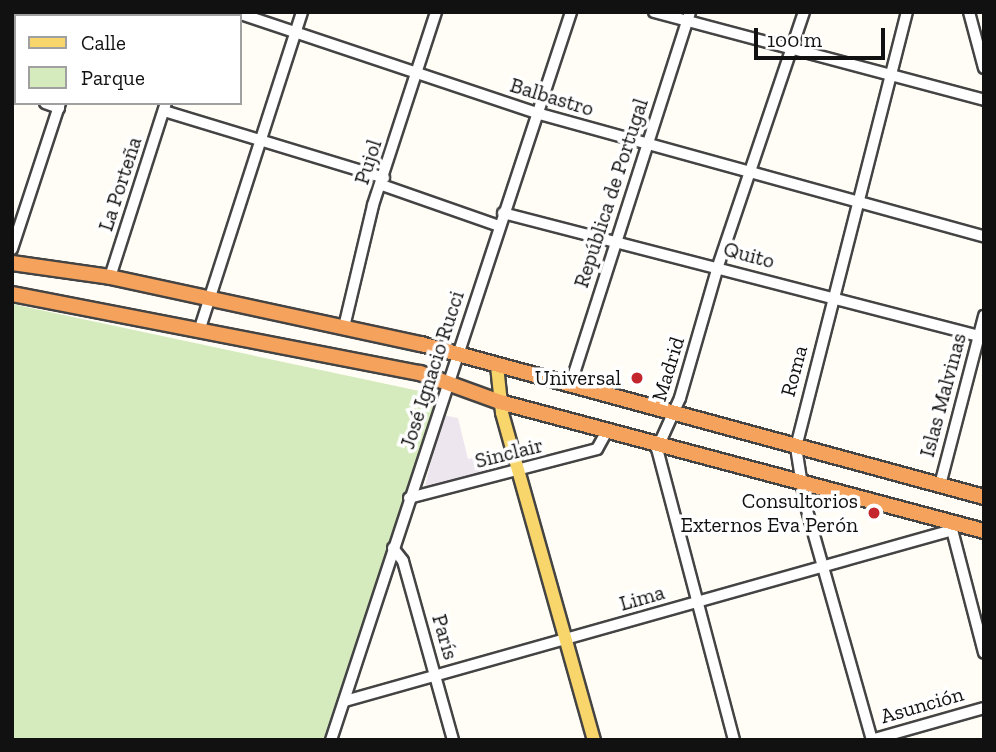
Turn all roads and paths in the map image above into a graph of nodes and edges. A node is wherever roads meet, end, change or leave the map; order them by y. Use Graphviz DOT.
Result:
graph roads {
  1 [pos="302,12"];
  2 [pos="436,12"];
  3 [pos="571,12"];
  4 [pos="654,12"];
  5 [pos="804,12"];
  6 [pos="907,12"];
  7 [pos="969,12"];
  8 [pos="242,14"];
  9 [pos="688,17"];
  10 [pos="295,33"];
  11 [pos="792,49"];
  12 [pos="984,68"];
  13 [pos="415,73"];
  14 [pos="890,76"];
  15 [pos="984,100"];
  16 [pos="60,106"];
  17 [pos="165,107"];
  18 [pos="536,113"];
  19 [pos="262,141"];
  20 [pos="647,145"];
  21 [pos="750,173"];
  22 [pos="383,182"];
  23 [pos="857,201"];
  24 [pos="503,212"];
  25 [pos="499,226"];
  26 [pos="984,236"];
  27 [pos="616,243"];
  28 [pos="12,249"];
  29 [pos="12,263"];
  30 [pos="718,266"];
  31 [pos="110,277"];
  32 [pos="12,294"];
  33 [pos="208,297"];
  34 [pos="833,297"];
  35 [pos="984,316"];
  36 [pos="201,326"];
  37 [pos="344,327"];
  38 [pos="981,336"];
  39 [pos="458,354"];
  40 [pos="497,366"];
  41 [pos="450,381"];
  42 [pos="570,386"];
  43 [pos="500,402"];
  44 [pos="674,414"];
  45 [pos="607,431"];
  46 [pos="658,445"];
  47 [pos="796,447"];
  48 [pos="518,470"];
  49 [pos="798,479"];
  50 [pos="940,485"];
  51 [pos="984,497"];
  52 [pos="409,498"];
  53 [pos="951,527"];
  54 [pos="984,531"];
  55 [pos="393,548"];
  56 [pos="823,566"];
  57 [pos="695,603"];
  58 [pos="566,639"];
  59 [pos="984,653"];
  60 [pos="435,674"];
  61 [pos="345,701"];
  62 [pos="984,708"];
  63 [pos="331,740"];
  64 [pos="453,740"];
  65 [pos="594,740"];
  66 [pos="734,740"];
  67 [pos="872,740"];
  1 -- 10 [label="street"];
  2 -- 13 [label="street, Pujol"];
  3 -- 18 [label="street, José Ignacio Rucci"];
  4 -- 9 [label="street"];
  5 -- 11 [label="street, Madrid"];
  6 -- 14 [label="street, Roma"];
  7 -- 12 [label="street"];
  8 -- 10 [label="street, Balbastro"];
  9 -- 11 [label="street"];
  9 -- 20 [label="street, República de Portugal"];
  10 -- 13 [label="street, Balbastro"];
  10 -- 19 [label="street"];
  11 -- 14 [label="street"];
  11 -- 21 [label="street, Madrid"];
  13 -- 18 [label="street, Balbastro"];
  13 -- 22 [label="street, Pujol"];
  14 -- 15 [label="street"];
  14 -- 23 [label="street, Roma"];
  16 -- 28 [label="street"];
  17 -- 19 [label="street"];
  17 -- 31 [label="street, La Porteña"];
  18 -- 20 [label="street, Balbastro"];
  18 -- 24 [label="street, José Ignacio Rucci"];
  19 -- 22 [label="street"];
  19 -- 33 [label="street"];
  20 -- 21 [label="street, Balbastro"];
  20 -- 27 [label="street, República de Portugal"];
  21 -- 23 [label="street, Balbastro"];
  21 -- 30 [label="street, Madrid"];
  22 -- 25 [label="street"];
  22 -- 37 [label="street, Pujol"];
  23 -- 26 [label="street, Balbastro"];
  23 -- 34 [label="street, Roma"];
  24 -- 25 [label="street, José Ignacio Rucci"];
  24 -- 27 [label="street, Quito"];
  25 -- 39 [label="street, José Ignacio Rucci"];
  27 -- 30 [label="street, Quito"];
  27 -- 42 [label="street, República de Portugal"];
  29 -- 31 [label="highway"];
  30 -- 34 [label="street, Quito"];
  30 -- 44 [label="street, Madrid"];
  31 -- 33 [label="highway"];
  32 -- 36 [label="highway"];
  33 -- 36 [label="street"];
  33 -- 37 [label="highway"];
  34 -- 38 [label="street, Quito"];
  34 -- 47 [label="street, Roma"];
  35 -- 38 [label="street, Islas Malvinas"];
  36 -- 41 [label="highway"];
  37 -- 39 [label="highway"];
  38 -- 50 [label="street, Islas Malvinas"];
  39 -- 40 [label="highway"];
  39 -- 41 [label="street, José Ignacio Rucci"];
  40 -- 42 [label="highway"];
  40 -- 43 [label="main road"];
  41 -- 43 [label="highway"];
  41 -- 52 [label="street, José Ignacio Rucci"];
  42 -- 44 [label="highway"];
  43 -- 45 [label="highway"];
  43 -- 48 [label="main road"];
  44 -- 46 [label="street, Madrid"];
  44 -- 47 [label="highway"];
  45 -- 46 [label="highway"];
  45 -- 48 [label="street, Sinclair"];
  46 -- 49 [label="highway"];
  46 -- 57 [label="street"];
  47 -- 49 [label="street, Roma"];
  47 -- 50 [label="highway"];
  48 -- 52 [label="street, Sinclair"];
  48 -- 58 [label="main road"];
  49 -- 53 [label="highway"];
  49 -- 56 [label="street, Roma"];
  50 -- 51 [label="highway"];
  52 -- 55 [label="street, José Ignacio Rucci"];
  53 -- 54 [label="highway"];
  53 -- 56 [label="street, Lima"];
  53 -- 59 [label="street"];
  55 -- 60 [label="street, París"];
  55 -- 61 [label="street, José Ignacio Rucci"];
  56 -- 57 [label="street, Lima"];
  56 -- 67 [label="street, Roma"];
  57 -- 58 [label="street, Lima"];
  57 -- 66 [label="street"];
  58 -- 60 [label="street, Lima"];
  58 -- 65 [label="main road"];
  60 -- 61 [label="street, Lima"];
  60 -- 64 [label="street, París"];
  61 -- 63 [label="street, José Ignacio Rucci"];
  62 -- 67 [label="street, Asunción"];
}
